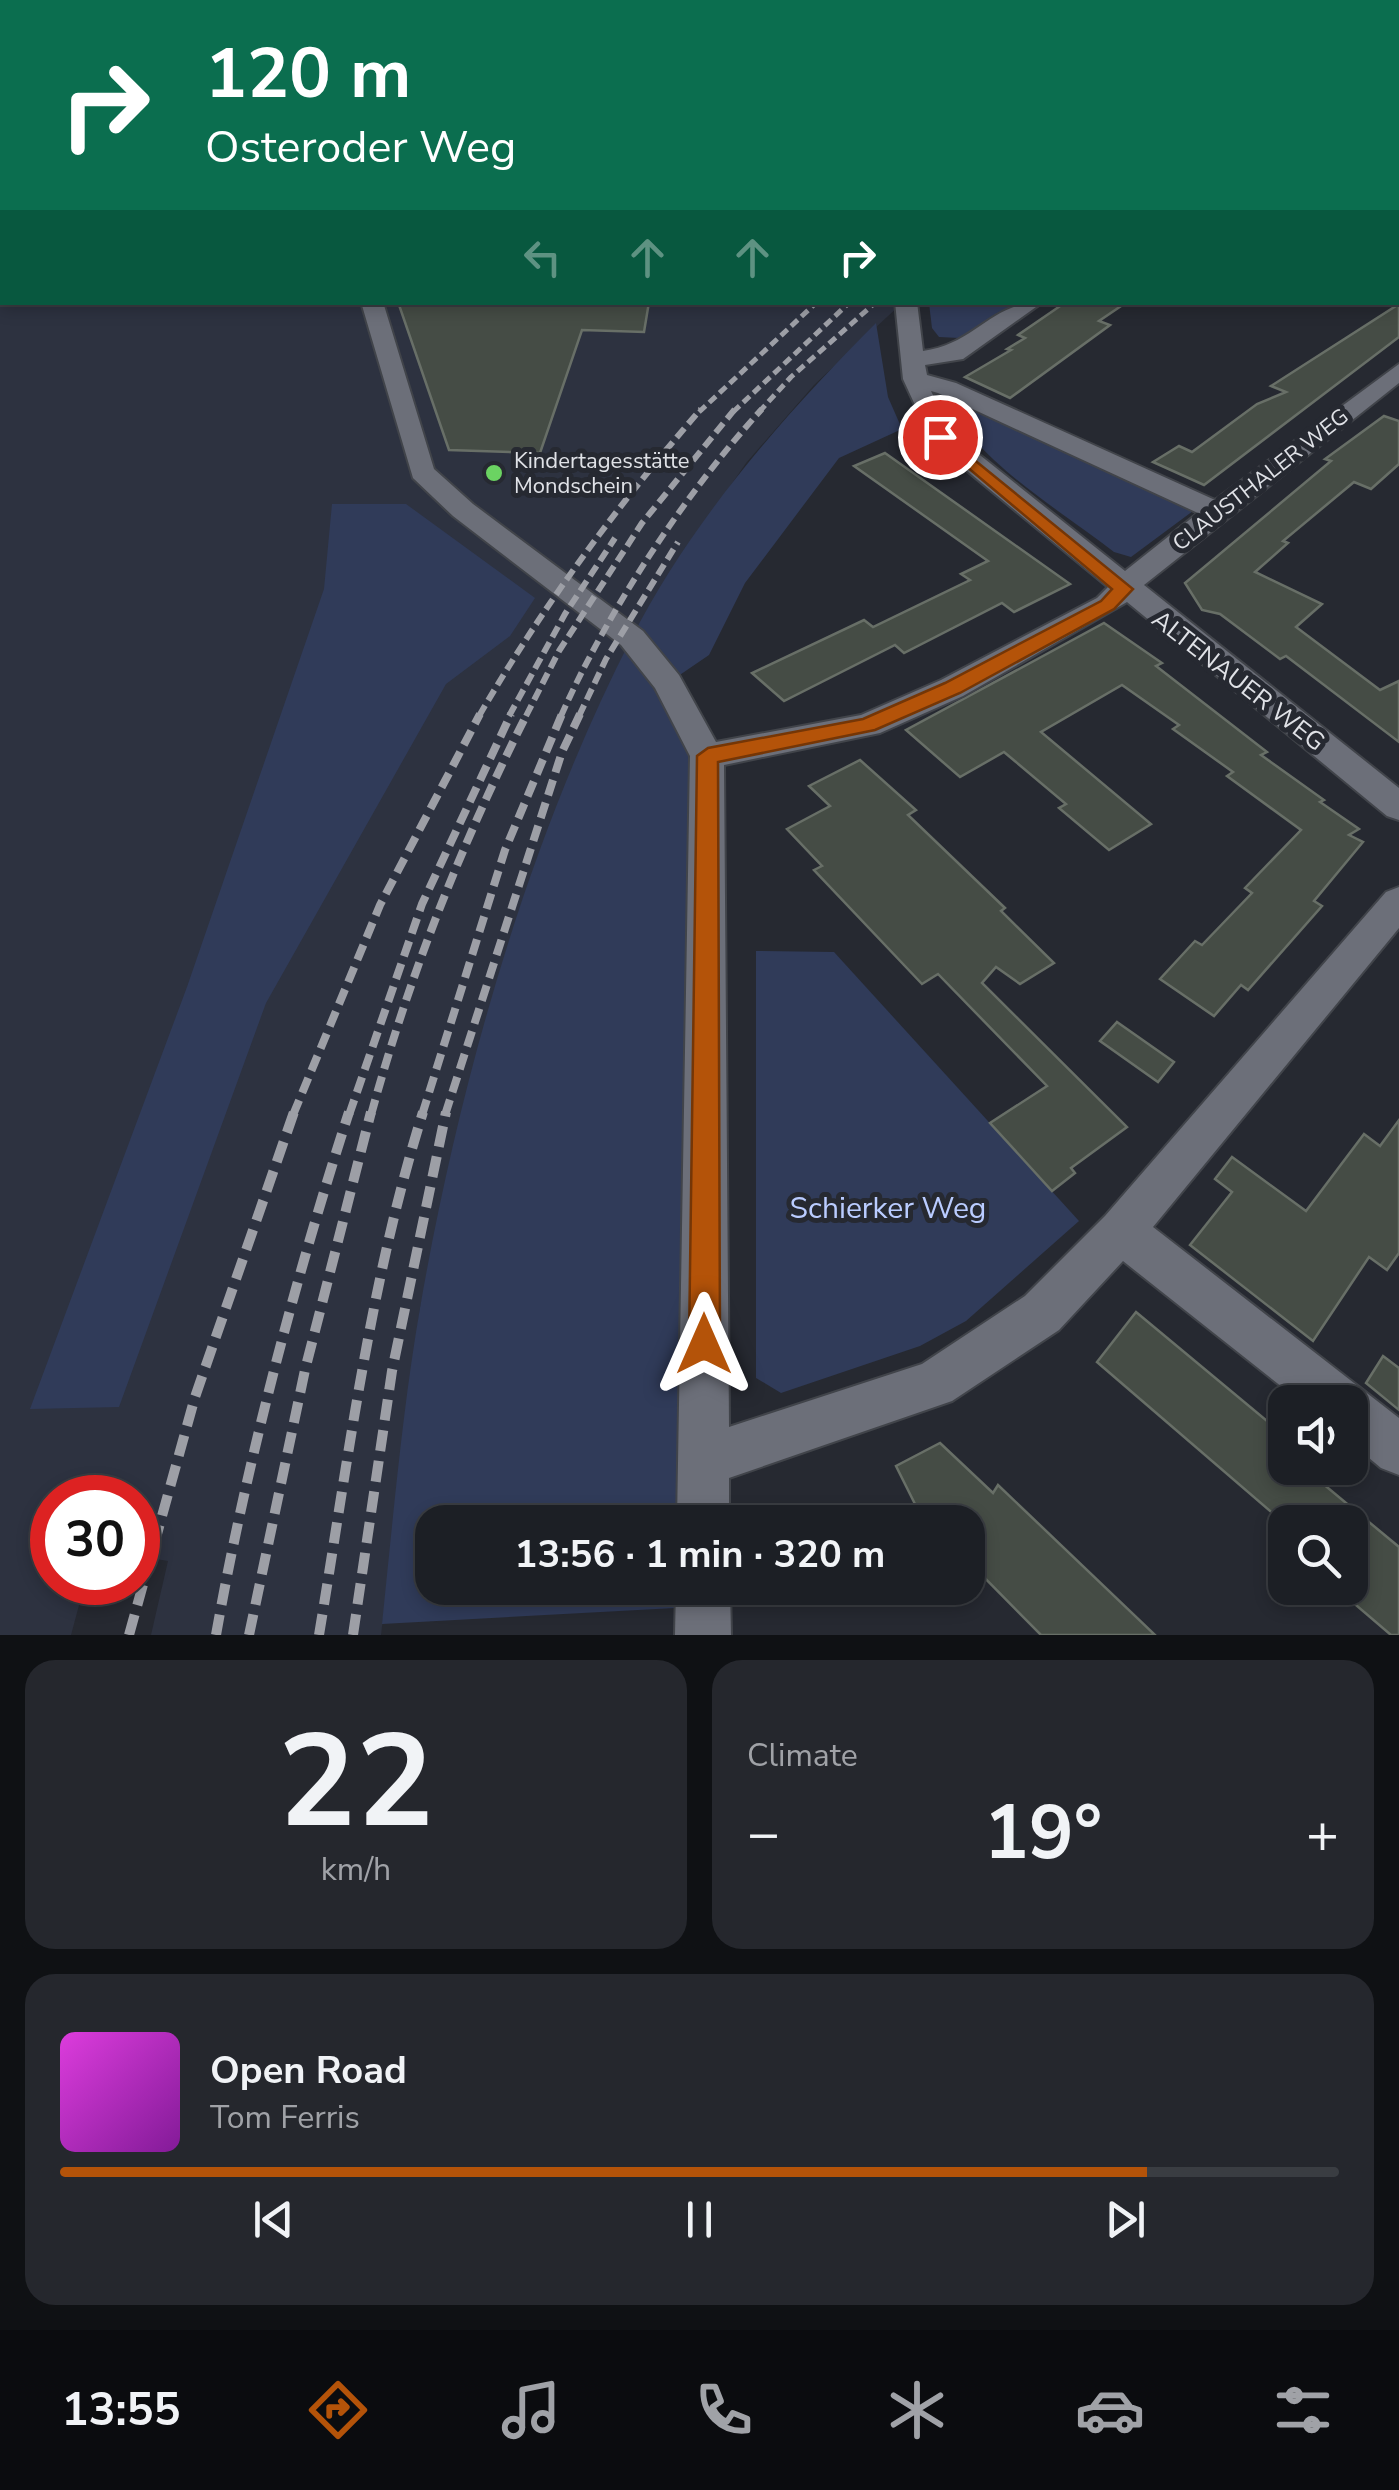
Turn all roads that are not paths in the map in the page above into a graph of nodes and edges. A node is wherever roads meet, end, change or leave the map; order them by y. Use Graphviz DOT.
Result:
graph roads {
  1 [pos="373,305"];
  2 [pos="906,305"];
  3 [pos="1028,305"];
  4 [pos="914,369"];
  5 [pos="1399,372"];
  6 [pos="1218,512"];
  7 [pos="1124,589"];
  8 [pos="708,756"];
  9 [pos="1399,807"];
  10 [pos="1399,902"];
  11 [pos="1122,1231"];
  12 [pos="1318,1385"];
  13 [pos="1368,1425"];
  14 [pos="1399,1450"];
  15 [pos="704,1460"];
  16 [pos="703,1505"];
  17 [pos="703,1605"];
  18 [pos="702,1635"];
  1 -- 8 [label="street"];
  2 -- 4 [label="street"];
  3 -- 4 [label="street"];
  4 -- 6 [label="street"];
  4 -- 7 [label="street, ALTENAUER WEG"];
  5 -- 6 [label="street, CLAUSTHALER WEG"];
  6 -- 7 [label="street, CLAUSTHALER WEG"];
  7 -- 8 [label="street, CLAUSTHALER WEG"];
  7 -- 9 [label="street, ALTENAUER WEG"];
  8 -- 15 [label="street"];
  10 -- 11 [label="street"];
  11 -- 12 [label="street"];
  11 -- 15 [label="street"];
  13 -- 14 [label="street"];
  15 -- 16 [label="street"];
  17 -- 18 [label="street"];
}
